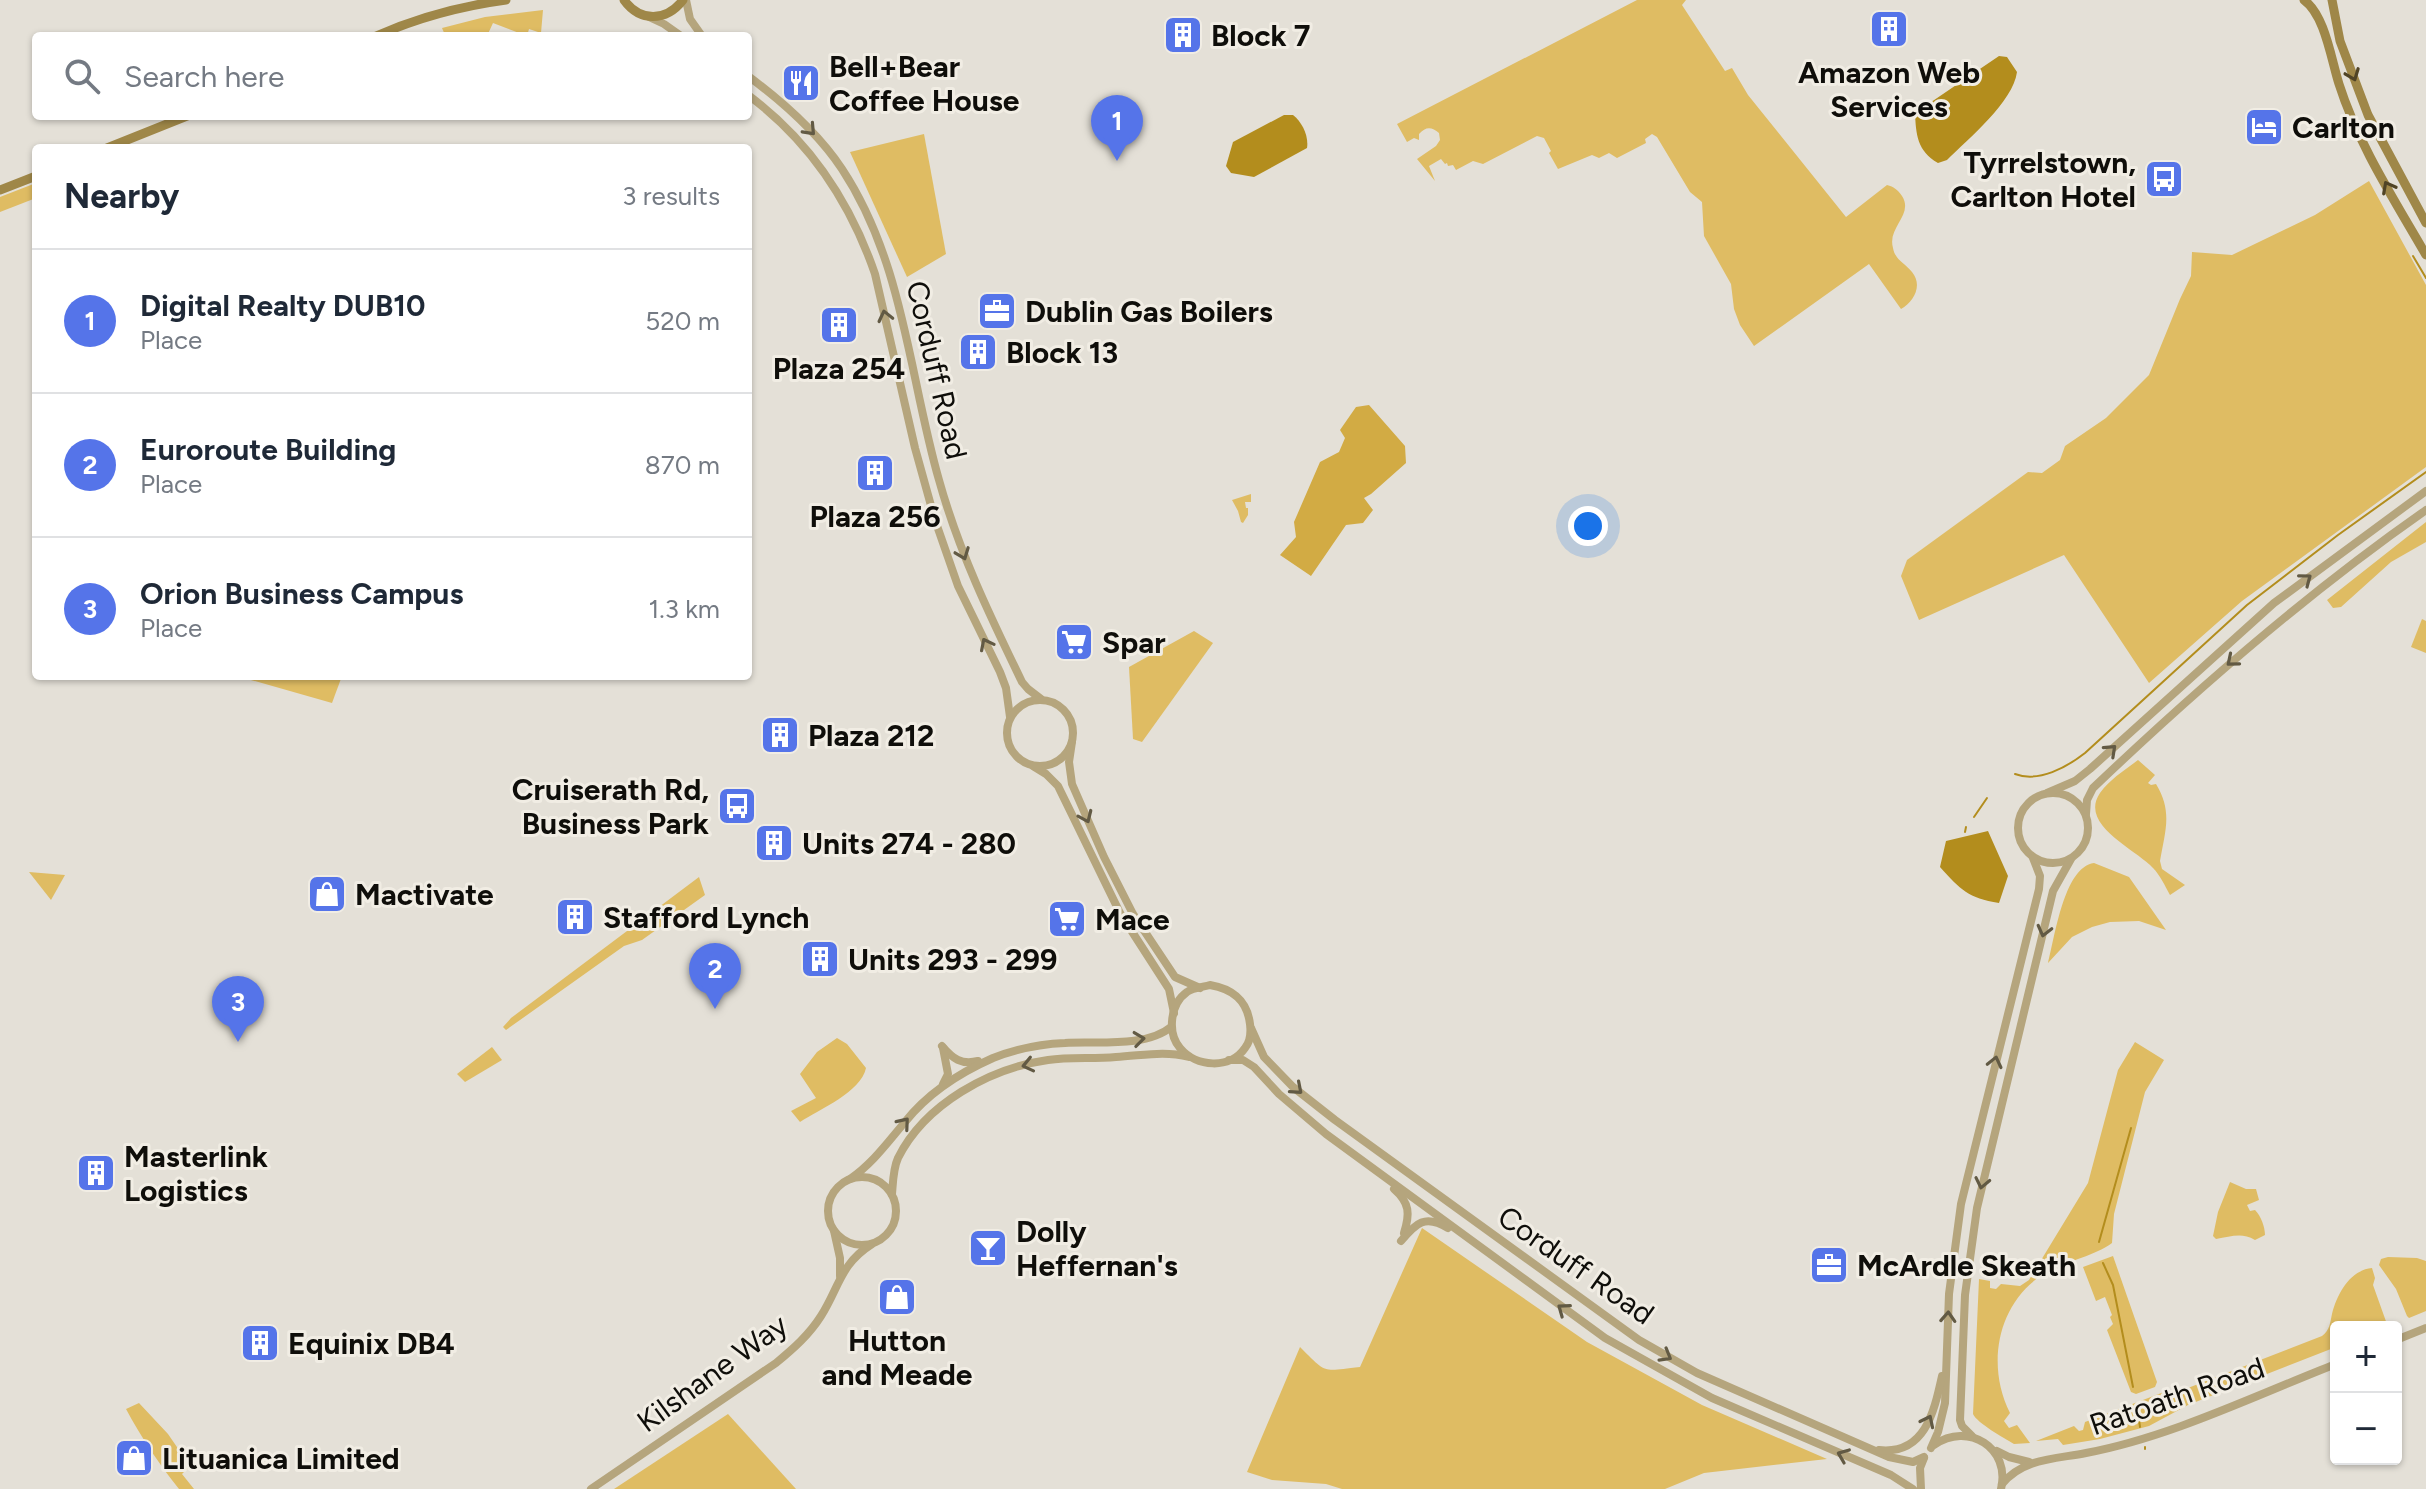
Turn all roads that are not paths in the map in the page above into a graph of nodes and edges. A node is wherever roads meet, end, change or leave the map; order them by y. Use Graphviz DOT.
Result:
graph roads {
  1 [pos="506,0"];
  2 [pos="684,0"];
  3 [pos="2304,0"];
  4 [pos="2332,0"];
  5 [pos="622,1"];
  6 [pos="649,17"];
  7 [pos="387,32"];
  8 [pos="675,32"];
  9 [pos="699,32"];
  10 [pos="752,79"];
  11 [pos="752,98"];
  12 [pos="177,120"];
  13 [pos="117,144"];
  14 [pos="32,178"];
  15 [pos="0,190"];
  16 [pos="2426,223"];
  17 [pos="2426,255"];
  18 [pos="2426,491"];
  19 [pos="2426,510"];
  20 [pos="1041,699"];
  21 [pos="1010,717"];
  22 [pos="1072,742"];
  23 [pos="1033,766"];
  24 [pos="2047,793"];
  25 [pos="2086,814"];
  26 [pos="2033,858"];
  27 [pos="2071,859"];
  28 [pos="1200,988"];
  29 [pos="1174,1013"];
  30 [pos="1171,1027"];
  31 [pos="1251,1028"];
  32 [pos="996,1057"];
  33 [pos="1189,1057"];
  34 [pos="1229,1060"];
  35 [pos="940,1088"];
  36 [pos="1358,1157"];
  37 [pos="850,1179"];
  38 [pos="892,1194"];
  39 [pos="834,1231"];
  40 [pos="872,1244"];
  41 [pos="1509,1268"];
  42 [pos="840,1277"];
  43 [pos="2426,1328"];
  44 [pos="2402,1338"];
  45 [pos="1946,1352"];
  46 [pos="2330,1366"];
  47 [pos="1972,1436"];
  48 [pos="1931,1448"];
  49 [pos="1870,1449"];
  50 [pos="1992,1449"];
  51 [pos="1924,1457"];
  52 [pos="2030,1463"];
  53 [pos="2001,1486"];
  54 [pos="591,1489"];
  55 [pos="1913,1489"];
  56 [pos="1921,1489"];
  1 -- 7 [label="main road"];
  2 -- 6 [label="main road"];
  2 -- 9 [label="street"];
  17 -- 3 [label="main road, one-way"];
  4 -- 16 [label="main road, one-way"];
  5 -- 6 [label="main road"];
  6 -- 8 [label="street"];
  10 -- 20 [label="street, Corduff Road, one-way"];
  21 -- 11 [label="street, Corduff Road, one-way"];
  12 -- 13 [label="main road"];
  14 -- 15 [label="main road"];
  24 -- 18 [label="street, one-way"];
  19 -- 25 [label="street, one-way"];
  20 -- 21 [label="street"];
  20 -- 22 [label="street"];
  21 -- 23 [label="street"];
  22 -- 23 [label="street"];
  22 -- 28 [label="street, one-way"];
  23 -- 29 [label="street"];
  24 -- 25 [label="street"];
  24 -- 26 [label="street"];
  25 -- 27 [label="street"];
  26 -- 27 [label="street"];
  45 -- 26 [label="street, one-way"];
  27 -- 47 [label="street, one-way"];
  28 -- 29 [label="street"];
  28 -- 31 [label="street"];
  29 -- 30 [label="street"];
  32 -- 30 [label="street, one-way"];
  30 -- 33 [label="street"];
  31 -- 34 [label="street"];
  31 -- 49 [label="street, Corduff Road, one-way"];
  32 -- 35 [label="street"];
  32 -- 35 [label="street"];
  33 -- 34 [label="street"];
  33 -- 38 [label="street, one-way"];
  34 -- 36 [label="street, Corduff Road"];
  37 -- 35 [label="street, one-way"];
  36 -- 41 [label="street, Corduff Road"];
  36 -- 41 [label="street"];
  37 -- 38 [label="street"];
  37 -- 39 [label="street"];
  38 -- 40 [label="street"];
  39 -- 40 [label="street"];
  39 -- 42 [label="street"];
  40 -- 42 [label="street, Kilshane Way"];
  55 -- 41 [label="street, Corduff Road, one-way"];
  42 -- 54 [label="street, Kilshane Way"];
  43 -- 44 [label="street"];
  45 -- 48 [label="street"];
  49 -- 45 [label="street, one-way"];
  46 -- 52 [label="street, Ratoath Road"];
  47 -- 48 [label="street"];
  47 -- 50 [label="street"];
  48 -- 51 [label="street"];
  49 -- 51 [label="street, Corduff Road"];
  50 -- 52 [label="street"];
  50 -- 53 [label="street"];
  51 -- 56 [label="street"];
  52 -- 53 [label="street, Ratoath Road"];
}
